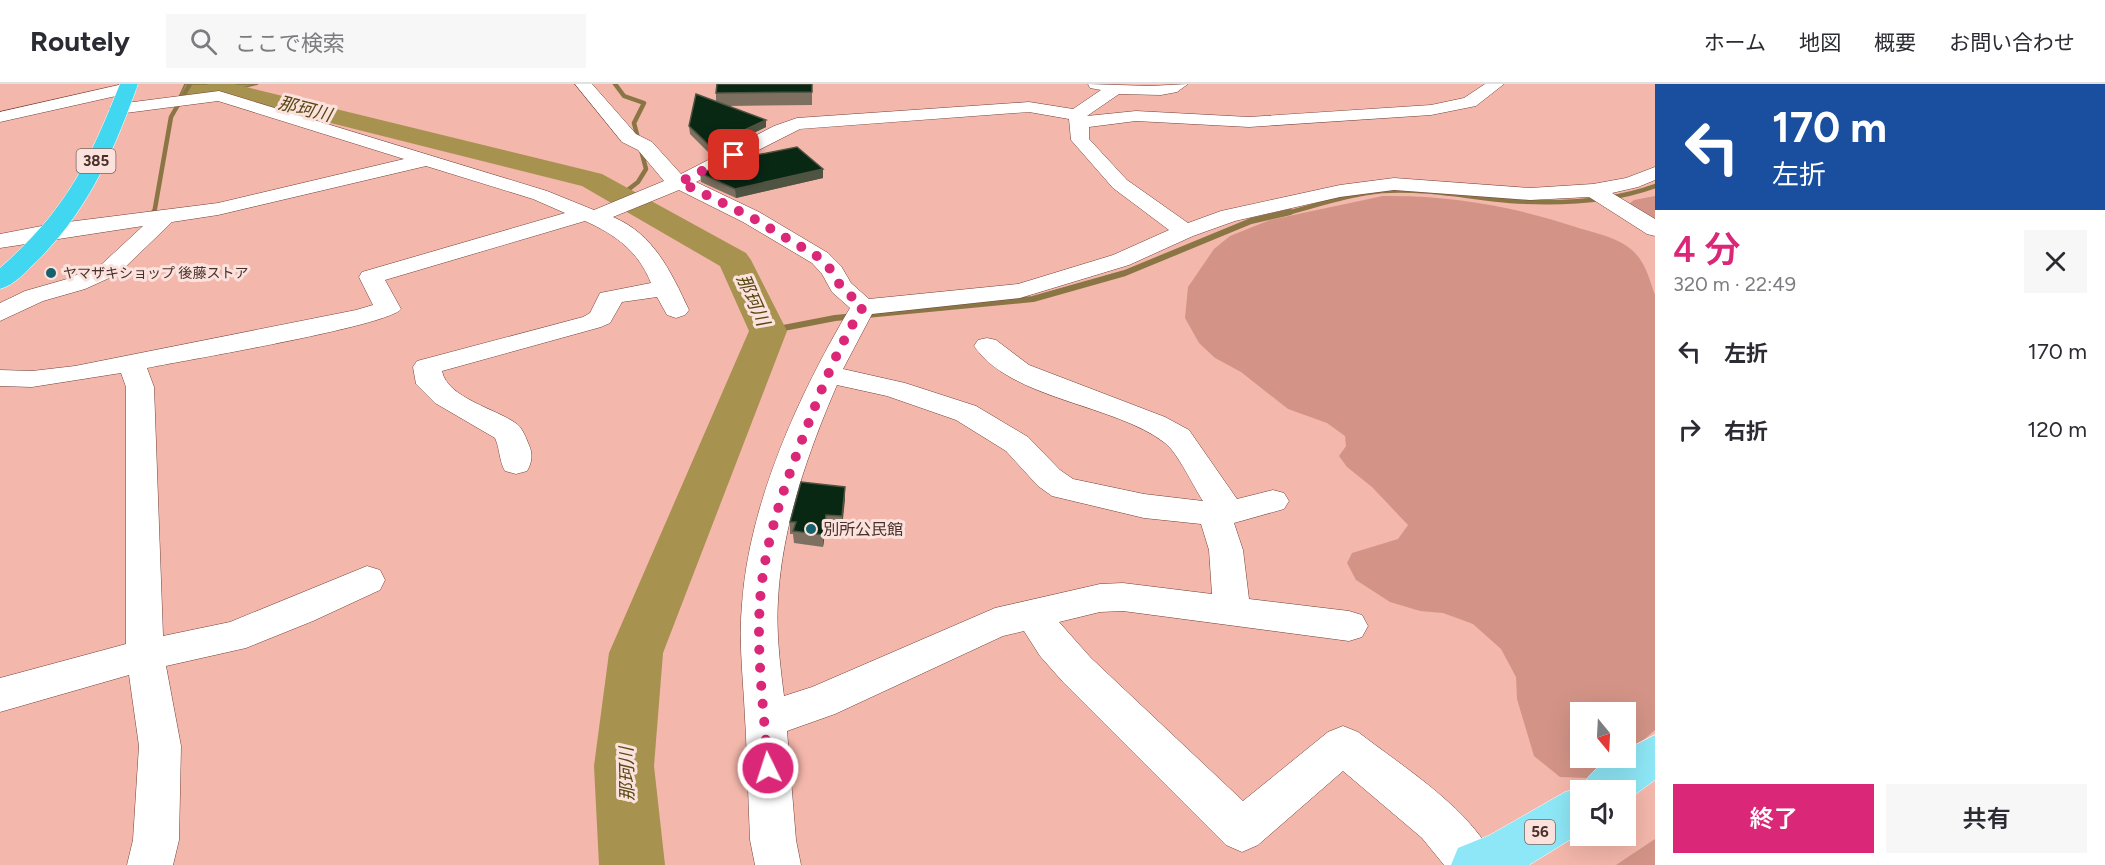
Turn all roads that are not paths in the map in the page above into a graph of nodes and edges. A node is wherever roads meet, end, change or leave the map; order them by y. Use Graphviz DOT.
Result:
graph roads {
  1 [pos="583,84"];
  2 [pos="1095,84"];
  3 [pos="1180,84"];
  4 [pos="1497,84"];
  5 [pos="128,86"];
  6 [pos="1115,89"];
  7 [pos="118,109"];
  8 [pos="0,117"];
  9 [pos="1078,118"];
  10 [pos="428,160"];
  11 [pos="1655,173"];
  12 [pos="676,184"];
  13 [pos="1593,190"];
  14 [pos="593,215"];
  15 [pos="164,218"];
  16 [pos="1655,229"];
  17 [pos="52,231"];
  18 [pos="1185,231"];
  19 [pos="0,241"];
  20 [pos="0,281"];
  21 [pos="863,307"];
  22 [pos="0,313"];
  23 [pos="987,346"];
  24 [pos="131,361"];
  25 [pos="827,374"];
  26 [pos="0,378"];
  27 [pos="516,464"];
  28 [pos="1273,501"];
  29 [pos="1223,513"];
  30 [pos="367,580"];
  31 [pos="1232,612"];
  32 [pos="1034,615"];
  33 [pos="1349,627"];
  34 [pos="145,655"];
  35 [pos="0,695"];
  36 [pos="765,720"];
  37 [pos="1655,754"];
  38 [pos="1618,780"];
  39 [pos="1570,813"];
  40 [pos="1482,862"];
  41 [pos="150,865"];
  42 [pos="778,865"];
  1 -- 12 [label="street"];
  2 -- 6 [label="street"];
  3 -- 6 [label="street"];
  4 -- 9 [label="street"];
  5 -- 7 [label="highway, 385"];
  5 -- 8 [label="street"];
  6 -- 9 [label="street"];
  7 -- 10 [label="street"];
  7 -- 17 [label="highway, 385"];
  9 -- 12 [label="street"];
  9 -- 18 [label="street"];
  10 -- 14 [label="street"];
  10 -- 15 [label="street"];
  11 -- 13 [label="street"];
  12 -- 14 [label="street"];
  12 -- 21 [label="street"];
  13 -- 16 [label="street"];
  13 -- 18 [label="street"];
  14 -- 24 [label="street"];
  14 -- 27 [label="street"];
  15 -- 17 [label="street"];
  15 -- 22 [label="street"];
  17 -- 19 [label="street"];
  17 -- 20 [label="highway, 385"];
  18 -- 21 [label="street"];
  21 -- 25 [label="street"];
  23 -- 29 [label="street"];
  24 -- 26 [label="street"];
  24 -- 34 [label="street"];
  25 -- 29 [label="street"];
  25 -- 36 [label="street"];
  28 -- 29 [label="street"];
  29 -- 31 [label="street"];
  30 -- 34 [label="street"];
  31 -- 32 [label="street"];
  31 -- 33 [label="street"];
  32 -- 36 [label="street"];
  32 -- 40 [label="street"];
  34 -- 35 [label="street"];
  34 -- 41 [label="street"];
  36 -- 42 [label="street"];
  37 -- 38 [label="main road"];
  39 -- 40 [label="main road, 56"];
}
